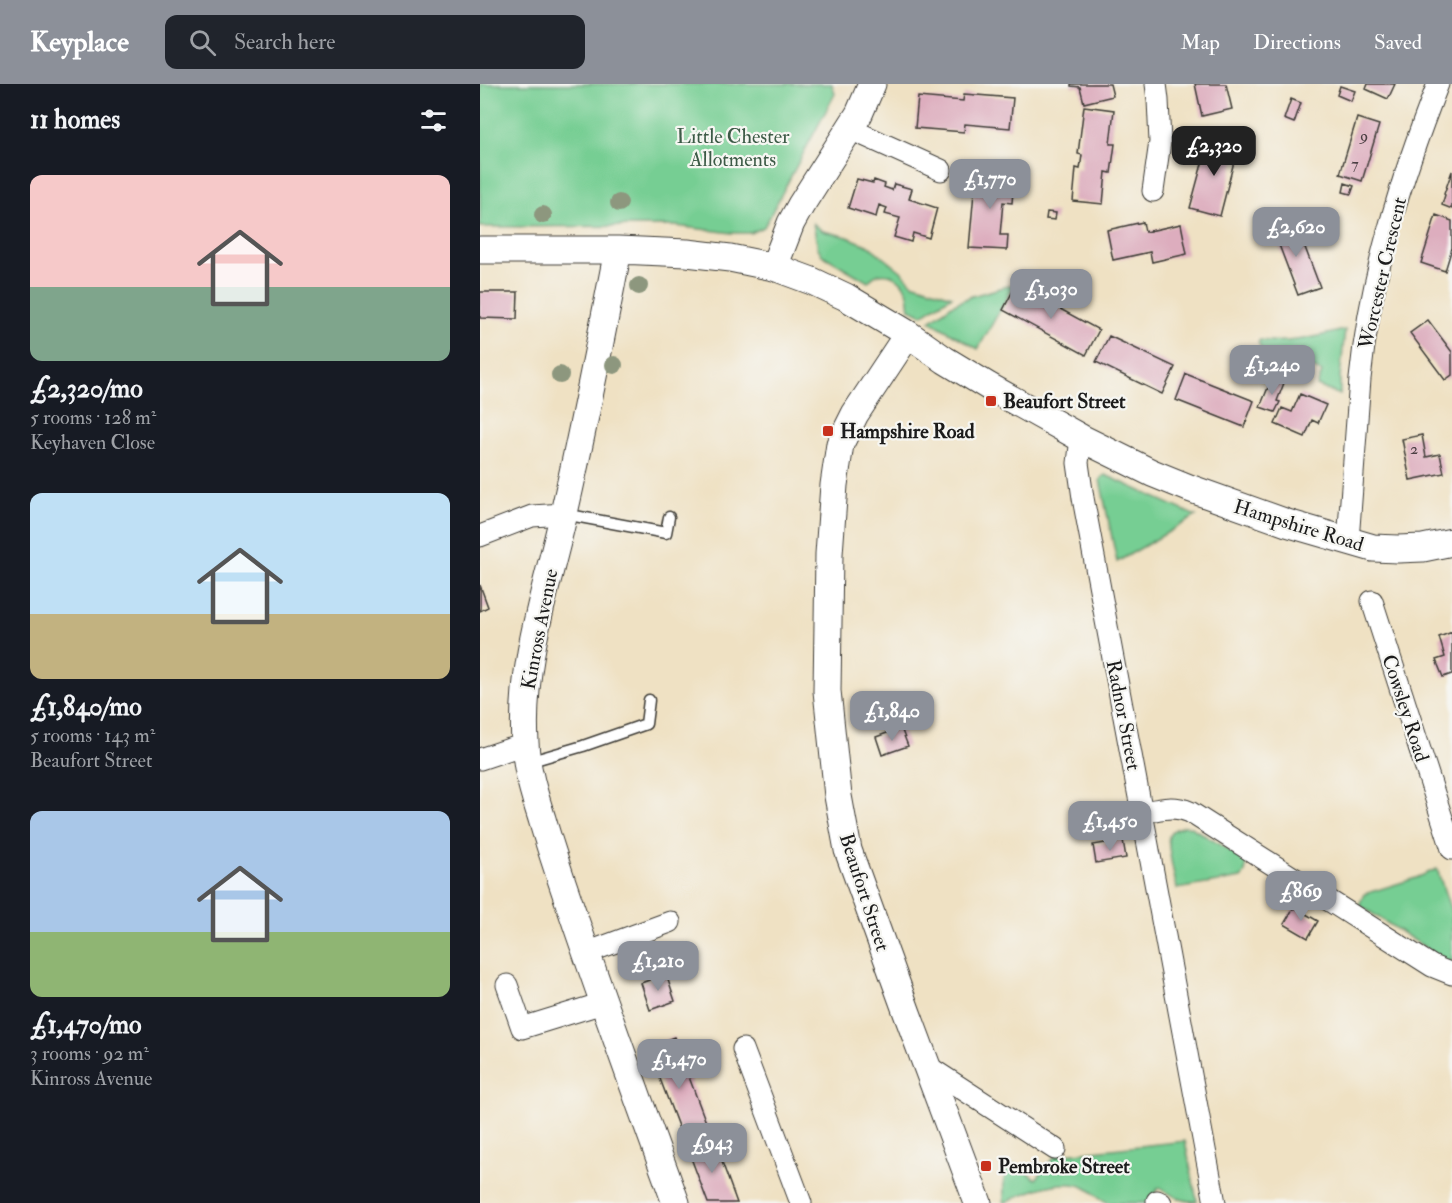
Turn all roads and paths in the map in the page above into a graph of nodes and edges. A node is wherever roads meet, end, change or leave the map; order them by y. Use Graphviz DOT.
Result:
graph roads {
  1 [pos="872,84"];
  2 [pos="1156,84"];
  3 [pos="1438,84"];
  4 [pos="850,129"];
  5 [pos="941,170"];
  6 [pos="1153,192"];
  7 [pos="480,250"];
  8 [pos="618,250"];
  9 [pos="774,267"];
  10 [pos="909,334"];
  11 [pos="1080,438"];
  12 [pos="564,514"];
  13 [pos="669,517"];
  14 [pos="480,536"];
  15 [pos="1348,541"];
  16 [pos="1452,542"];
  17 [pos="1372,601"];
  18 [pos="649,699"];
  19 [pos="526,753"];
  20 [pos="480,759"];
  21 [pos="1143,812"];
  22 [pos="1452,849"];
  23 [pos="670,922"];
  24 [pos="586,953"];
  25 [pos="1452,974"];
  26 [pos="507,985"];
  27 [pos="603,1003"];
  28 [pos="743,1049"];
  29 [pos="927,1066"];
  30 [pos="1054,1149"];
  31 [pos="676,1203"];
  32 [pos="801,1203"];
  33 [pos="978,1203"];
  34 [pos="1215,1203"];
  1 -- 4 [label="street"];
  2 -- 6 [label="street"];
  3 -- 15 [label="street, Worcester Crescent"];
  4 -- 5 [label="street"];
  4 -- 9 [label="street"];
  7 -- 8 [label="street, Hampshire Road"];
  8 -- 9 [label="street, Hampshire Road"];
  8 -- 12 [label="street, Kinross Avenue"];
  9 -- 10 [label="street, Hampshire Road"];
  10 -- 11 [label="street, Hampshire Road"];
  10 -- 29 [label="street, Beaufort Street"];
  11 -- 15 [label="street, Hampshire Road"];
  11 -- 21 [label="street, Radnor Street"];
  12 -- 13 [label="lane"];
  12 -- 14 [label="street"];
  12 -- 19 [label="street, Kinross Avenue"];
  15 -- 16 [label="street, Hampshire Road"];
  17 -- 22 [label="street, Cowsley Road"];
  18 -- 19 [label="lane"];
  19 -- 20 [label="street"];
  19 -- 24 [label="street, Kinross Avenue"];
  21 -- 25 [label="street"];
  21 -- 34 [label="street, Radnor Street"];
  23 -- 24 [label="street"];
  24 -- 27 [label="street, Kinross Avenue"];
  26 -- 27 [label="street"];
  27 -- 31 [label="street, Kinross Avenue"];
  28 -- 32 [label="street"];
  29 -- 30 [label="street"];
  29 -- 33 [label="street, Beaufort Street"];
}
